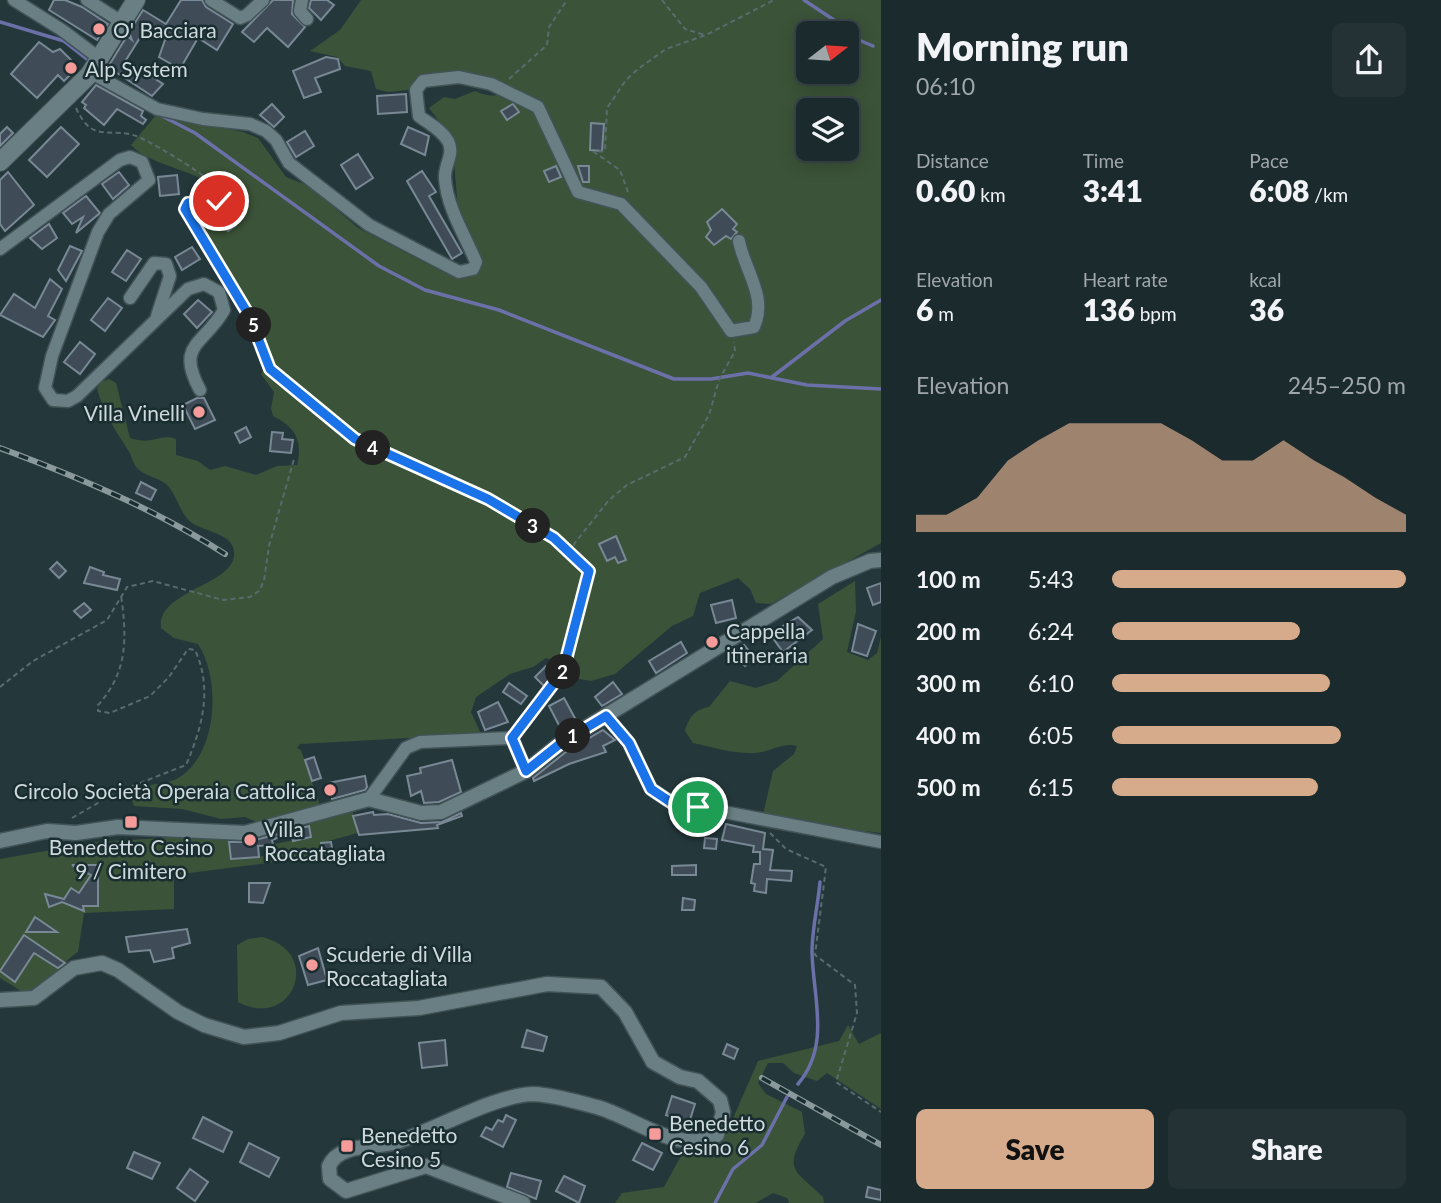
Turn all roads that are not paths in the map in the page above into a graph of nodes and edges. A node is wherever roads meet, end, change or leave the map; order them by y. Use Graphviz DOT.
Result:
graph roads {
  1 [pos="14,0"];
  2 [pos="87,0"];
  3 [pos="136,0"];
  4 [pos="211,0"];
  5 [pos="262,0"];
  6 [pos="302,0"];
  7 [pos="307,19"];
  8 [pos="122,22"];
  9 [pos="94,65"];
  10 [pos="0,162"];
  11 [pos="738,240"];
  12 [pos="0,249"];
  13 [pos="130,298"];
  14 [pos="156,319"];
  15 [pos="201,390"];
  16 [pos="881,560"];
  17 [pos="606,716"];
  18 [pos="526,771"];
  19 [pos="369,799"];
  20 [pos="0,841"];
  21 [pos="881,842"];
  22 [pos="0,1000"];
  23 [pos="523,1203"];
  1 -- 9 [label="street"];
  2 -- 8 [label="street"];
  3 -- 8 [label="main road"];
  4 -- 5 [label="street"];
  6 -- 7 [label="street"];
  8 -- 9 [label="main road"];
  9 -- 10 [label="main road"];
  9 -- 11 [label="street"];
  12 -- 14 [label="street"];
  13 -- 14 [label="street"];
  14 -- 15 [label="street"];
  16 -- 17 [label="street"];
  17 -- 18 [label="street"];
  17 -- 21 [label="street"];
  18 -- 19 [label="street"];
  18 -- 19 [label="street"];
  19 -- 20 [label="street"];
  22 -- 23 [label="street"];
}
